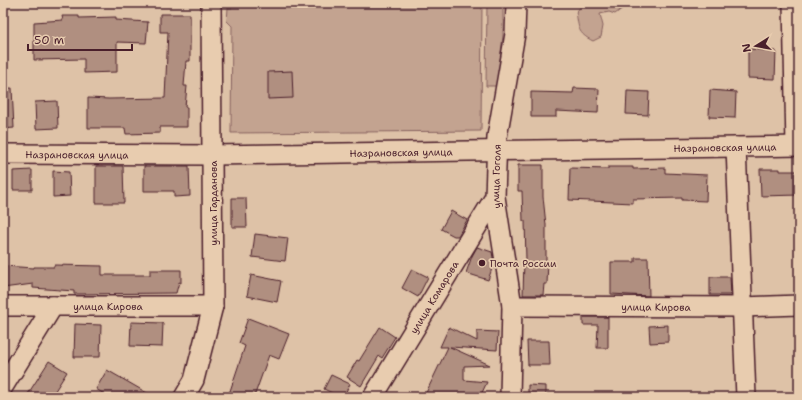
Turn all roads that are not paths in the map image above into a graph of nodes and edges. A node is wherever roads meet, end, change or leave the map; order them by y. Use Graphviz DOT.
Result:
graph roads {
  1 [pos="211,3"];
  2 [pos="516,3"];
  3 [pos="793,3"];
  4 [pos="797,146"];
  5 [pos="736,147"];
  6 [pos="497,151"];
  7 [pos="3,154"];
  8 [pos="213,155"];
  9 [pos="495,197"];
  10 [pos="799,305"];
  11 [pos="3,306"];
  12 [pos="53,306"];
  13 [pos="213,306"];
  14 [pos="512,306"];
  15 [pos="743,307"];
  16 [pos="3,387"];
  17 [pos="184,397"];
  18 [pos="373,397"];
  19 [pos="510,397"];
  20 [pos="746,397"];
  1 -- 8 [label="street, улица Гарданова"];
  2 -- 6 [label="street, улица Гоголя"];
  3 -- 4 [label="street"];
  4 -- 5 [label="street, Назрановская улица"];
  5 -- 6 [label="street, Назрановская улица"];
  5 -- 15 [label="street"];
  6 -- 8 [label="street, Назрановская улица"];
  6 -- 9 [label="street, улица Гоголя"];
  7 -- 8 [label="street, Назрановская улица"];
  8 -- 13 [label="street, улица Гарданова"];
  9 -- 14 [label="street, улица Гоголя"];
  9 -- 18 [label="street, улица Комарова"];
  10 -- 15 [label="street, улица Кирова"];
  11 -- 12 [label="street, улица Кирова"];
  12 -- 13 [label="street, улица Кирова"];
  12 -- 16 [label="street"];
  13 -- 17 [label="street, улица Гарданова"];
  14 -- 15 [label="street, улица Кирова"];
  14 -- 19 [label="street, улица Гоголя"];
  15 -- 20 [label="street"];
}
